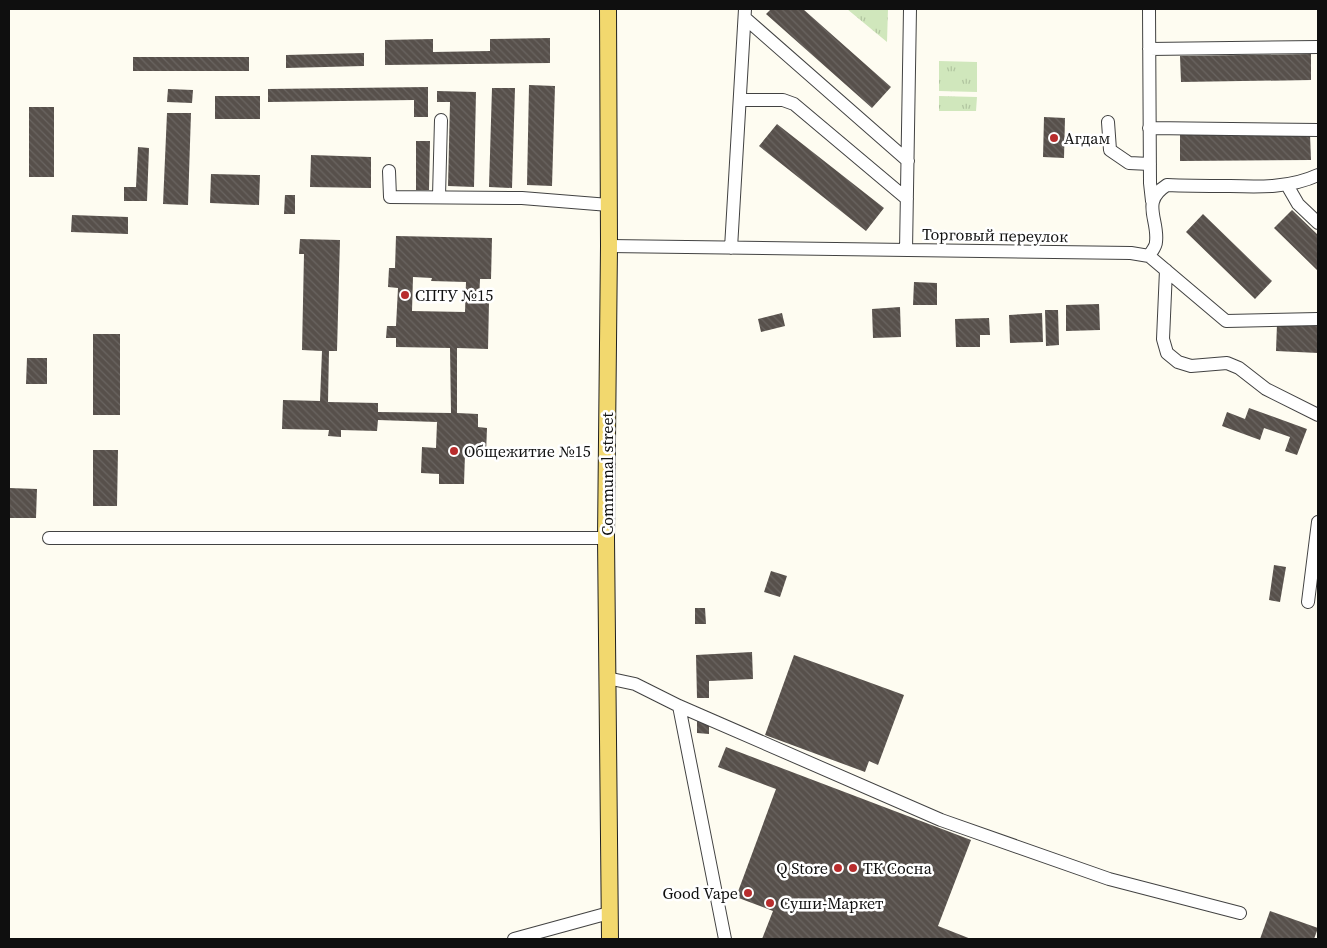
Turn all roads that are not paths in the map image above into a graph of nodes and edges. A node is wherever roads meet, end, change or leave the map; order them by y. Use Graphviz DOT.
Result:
graph roads {
  1 [pos="608,9"];
  2 [pos="910,9"];
  3 [pos="1149,9"];
  4 [pos="745,14"];
  5 [pos="1318,47"];
  6 [pos="1149,49"];
  7 [pos="740,100"];
  8 [pos="441,120"];
  9 [pos="1108,122"];
  10 [pos="1150,128"];
  11 [pos="1318,130"];
  12 [pos="908,161"];
  13 [pos="1150,164"];
  14 [pos="389,171"];
  15 [pos="1318,175"];
  16 [pos="1287,185"];
  17 [pos="439,196"];
  18 [pos="907,199"];
  19 [pos="1152,202"];
  20 [pos="609,205"];
  21 [pos="1318,223"];
  22 [pos="609,246"];
  23 [pos="731,248"];
  24 [pos="906,250"];
  25 [pos="1149,256"];
  26 [pos="1166,270"];
  27 [pos="1318,319"];
  28 [pos="1318,415"];
  29 [pos="1318,522"];
  30 [pos="49,538"];
  31 [pos="606,538"];
  32 [pos="1308,602"];
  33 [pos="607,678"];
  34 [pos="679,706"];
  35 [pos="609,913"];
  36 [pos="1240,913"];
  37 [pos="518,939"];
  38 [pos="610,939"];
  39 [pos="725,939"];
  1 -- 20 [label="main road, Communal street"];
  2 -- 12 [label="street"];
  3 -- 6 [label="street"];
  4 -- 7 [label="street"];
  4 -- 12 [label="street"];
  5 -- 6 [label="street"];
  6 -- 10 [label="street"];
  7 -- 18 [label="street"];
  7 -- 23 [label="street"];
  8 -- 17 [label="street"];
  9 -- 13 [label="street"];
  10 -- 11 [label="street"];
  10 -- 13 [label="street"];
  12 -- 18 [label="street"];
  13 -- 19 [label="street"];
  14 -- 17 [label="street"];
  15 -- 16 [label="street"];
  16 -- 19 [label="street"];
  16 -- 21 [label="street"];
  17 -- 20 [label="street"];
  18 -- 24 [label="street"];
  19 -- 25 [label="street"];
  20 -- 22 [label="main road, Communal street"];
  22 -- 23 [label="street, Торговый переулок"];
  22 -- 31 [label="main road, Communal street"];
  23 -- 24 [label="street, Торговый переулок"];
  24 -- 25 [label="street, Торговый переулок"];
  25 -- 26 [label="street"];
  26 -- 27 [label="street"];
  26 -- 28 [label="street"];
  29 -- 32 [label="street"];
  30 -- 31 [label="street"];
  31 -- 33 [label="main road, Communal street"];
  33 -- 34 [label="street"];
  33 -- 35 [label="main road, Communal street"];
  34 -- 36 [label="street"];
  34 -- 39 [label="street"];
  35 -- 37 [label="street"];
  35 -- 38 [label="main road, Communal street"];
}
